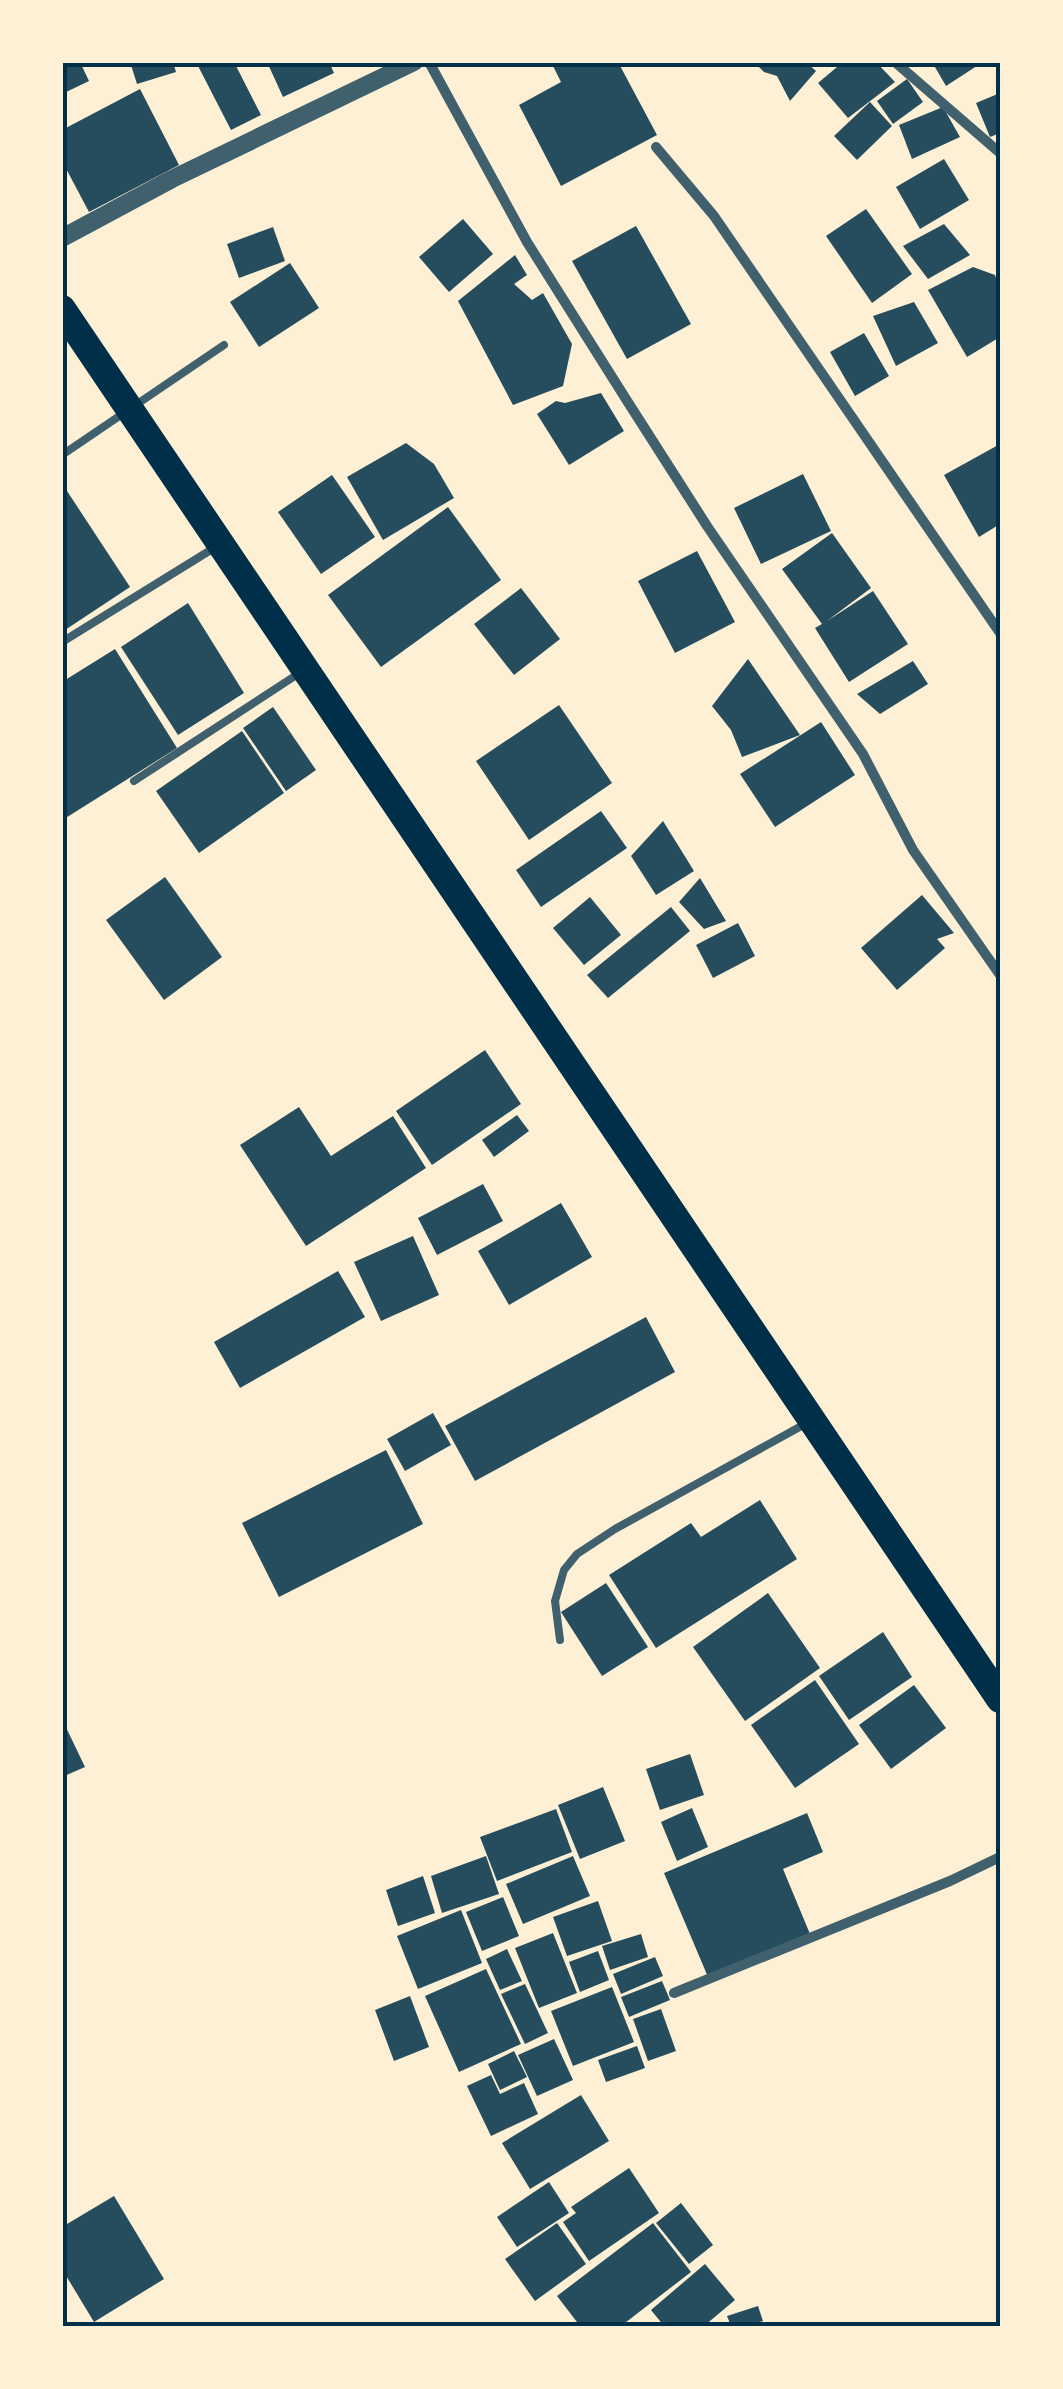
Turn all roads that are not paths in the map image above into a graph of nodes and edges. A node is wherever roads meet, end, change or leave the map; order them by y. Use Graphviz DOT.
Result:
graph roads {
  1 [pos="414,62"];
  2 [pos="429,62"];
  3 [pos="894,62"];
  4 [pos="656,147"];
  5 [pos="1000,153"];
  6 [pos="62,238"];
  7 [pos="62,309"];
  8 [pos="224,345"];
  9 [pos="130,408"];
  10 [pos="62,455"];
  11 [pos="222,543"];
  12 [pos="1000,633"];
  13 [pos="62,642"];
  14 [pos="306,668"];
  15 [pos="134,781"];
  16 [pos="999,970"];
  17 [pos="812,1420"];
  18 [pos="560,1640"];
  19 [pos="1000,1699"];
  20 [pos="1000,1857"];
  21 [pos="674,1993"];
  1 -- 6 [label="street"];
  2 -- 16 [label="street"];
  3 -- 5 [label="street"];
  4 -- 12 [label="street"];
  7 -- 9 [label="highway"];
  8 -- 9 [label="lane"];
  9 -- 10 [label="lane"];
  9 -- 11 [label="highway"];
  11 -- 13 [label="lane"];
  11 -- 14 [label="highway"];
  14 -- 15 [label="lane"];
  14 -- 17 [label="highway"];
  17 -- 18 [label="lane"];
  17 -- 19 [label="highway"];
  20 -- 21 [label="street"];
}
